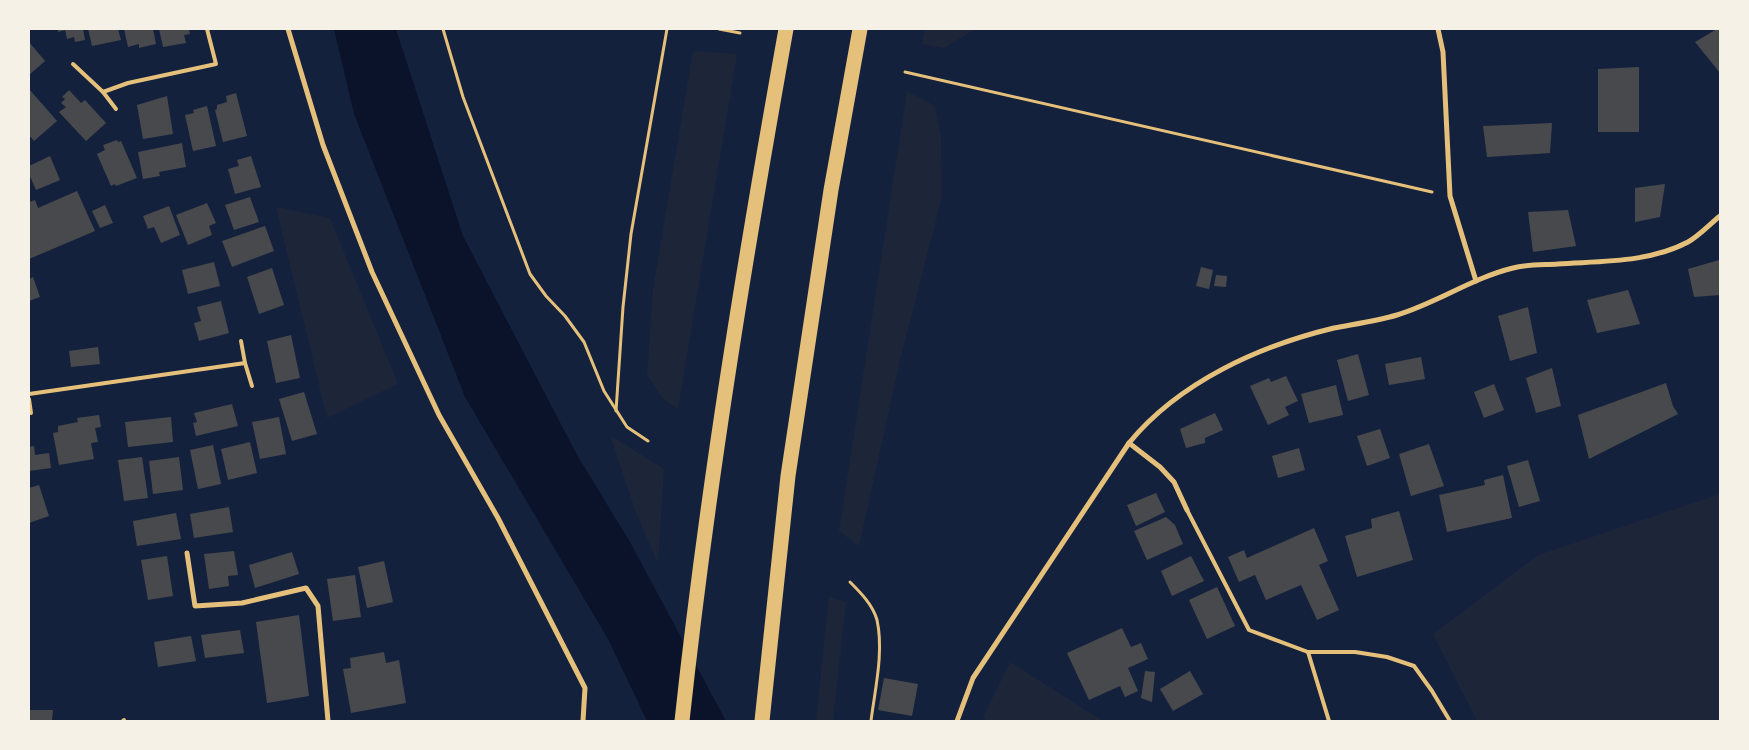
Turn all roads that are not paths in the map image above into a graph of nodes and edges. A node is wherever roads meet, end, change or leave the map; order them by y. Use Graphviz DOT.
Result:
graph roads {
  1 [pos="207,29"];
  2 [pos="288,29"];
  3 [pos="786,29"];
  4 [pos="860,29"];
  5 [pos="1438,29"];
  6 [pos="73,64"];
  7 [pos="103,92"];
  8 [pos="116,109"];
  9 [pos="1720,216"];
  10 [pos="1476,281"];
  11 [pos="242,341"];
  12 [pos="245,363"];
  13 [pos="252,386"];
  14 [pos="29,394"];
  15 [pos="29,399"];
  16 [pos="29,413"];
  17 [pos="1130,443"];
  18 [pos="1187,510"];
  19 [pos="187,553"];
  20 [pos="1308,652"];
  21 [pos="328,721"];
  22 [pos="583,721"];
  23 [pos="682,721"];
  24 [pos="762,721"];
  25 [pos="956,721"];
  26 [pos="1329,721"];
  27 [pos="1450,721"];
  1 -- 7 [label="lane"];
  2 -- 22 [label="street"];
  3 -- 23 [label="highway"];
  4 -- 24 [label="highway"];
  5 -- 10 [label="street"];
  6 -- 7 [label="lane"];
  7 -- 8 [label="lane"];
  9 -- 10 [label="street"];
  10 -- 17 [label="street"];
  11 -- 12 [label="lane"];
  12 -- 13 [label="lane"];
  12 -- 14 [label="lane"];
  15 -- 16 [label="lane"];
  17 -- 18 [label="street"];
  17 -- 25 [label="street"];
  18 -- 20 [label="lane"];
  19 -- 21 [label="street"];
  20 -- 26 [label="lane"];
  20 -- 27 [label="lane"];
}
